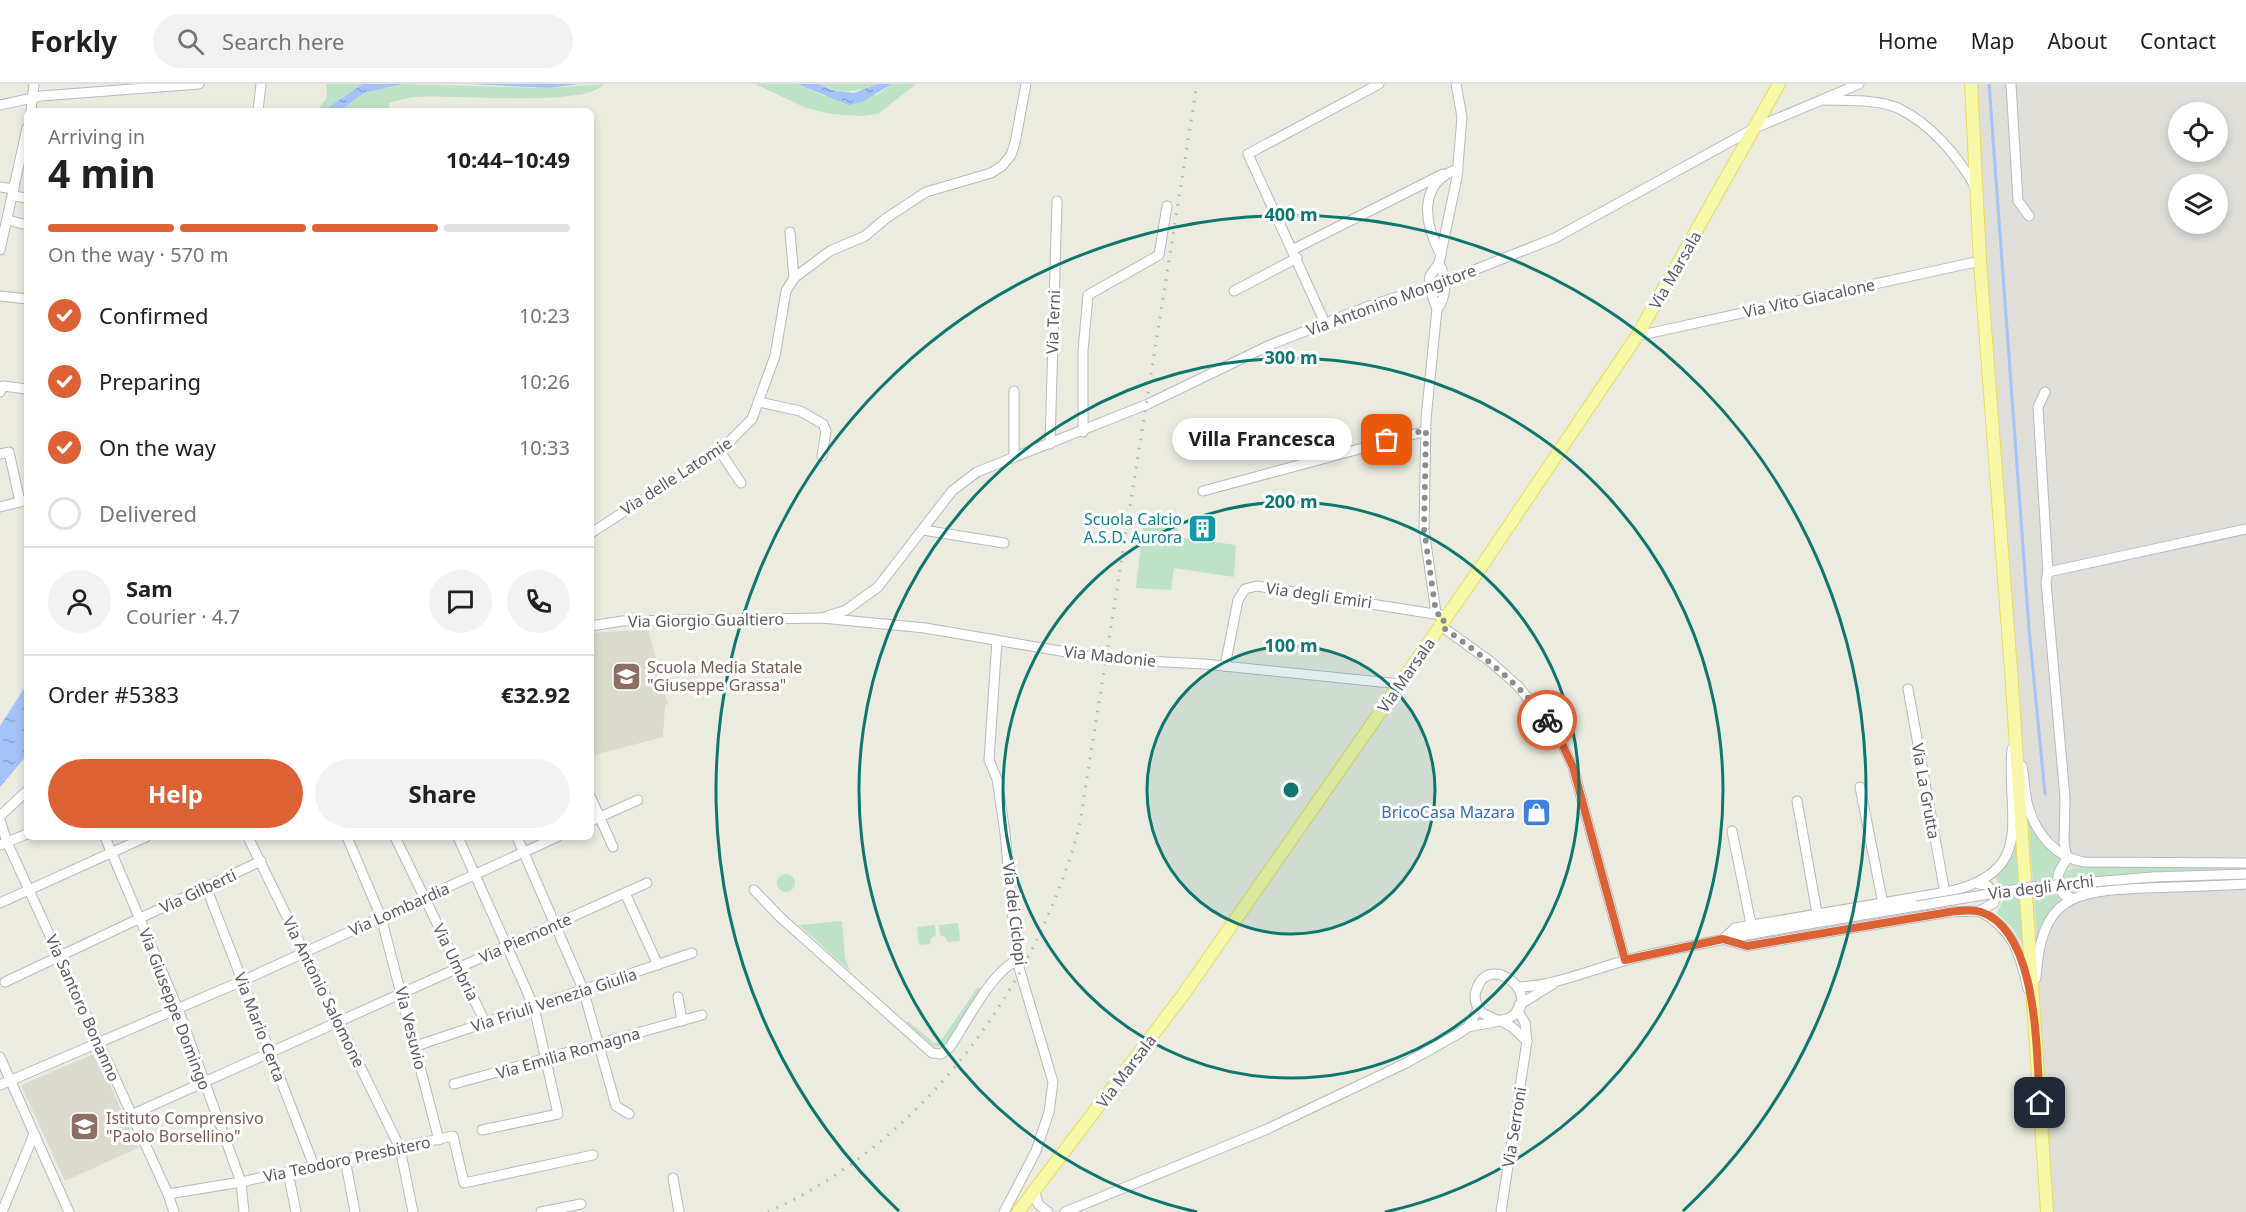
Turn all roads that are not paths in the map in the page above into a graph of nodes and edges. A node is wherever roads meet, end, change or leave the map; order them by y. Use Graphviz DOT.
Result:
graph roads {
  1 [pos="34,84"];
  2 [pos="198,84"];
  3 [pos="261,84"];
  4 [pos="1026,84"];
  5 [pos="1379,84"];
  6 [pos="1456,84"];
  7 [pos="1779,84"];
  8 [pos="1858,84"];
  9 [pos="1971,84"];
  10 [pos="2011,84"];
  11 [pos="32,97"];
  12 [pos="1819,100"];
  13 [pos="0,105"];
  14 [pos="31,108"];
  15 [pos="258,108"];
  16 [pos="1755,128"];
  17 [pos="23,166"];
  18 [pos="1458,169"];
  19 [pos="1443,174"];
  20 [pos="0,187"];
  21 [pos="1977,190"];
  22 [pos="13,192"];
  23 [pos="24,197"];
  24 [pos="1056,201"];
  25 [pos="1167,206"];
  26 [pos="2029,216"];
  27 [pos="8,220"];
  28 [pos="24,224"];
  29 [pos="790,232"];
  30 [pos="0,250"];
  31 [pos="1295,254"];
  32 [pos="1440,259"];
  33 [pos="1980,261"];
  34 [pos="794,278"];
  35 [pos="1444,282"];
  36 [pos="1430,287"];
  37 [pos="1233,291"];
  38 [pos="0,296"];
  39 [pos="24,299"];
  40 [pos="1437,309"];
  41 [pos="1325,323"];
  42 [pos="1637,336"];
  43 [pos="24,390"];
  44 [pos="1014,391"];
  45 [pos="0,392"];
  46 [pos="2045,392"];
  47 [pos="759,402"];
  48 [pos="1426,430"];
  49 [pos="1083,432"];
  50 [pos="1050,444"];
  51 [pos="719,450"];
  52 [pos="0,454"];
  53 [pos="822,456"];
  54 [pos="1014,456"];
  55 [pos="741,483"];
  56 [pos="1203,491"];
  57 [pos="23,501"];
  58 [pos="0,507"];
  59 [pos="2246,529"];
  60 [pos="923,530"];
  61 [pos="594,531"];
  62 [pos="1004,543"];
  63 [pos="2048,572"];
  64 [pos="822,618"];
  65 [pos="1440,619"];
  66 [pos="594,626"];
  67 [pos="997,640"];
  68 [pos="1225,666"];
  69 [pos="1400,684"];
  70 [pos="1908,689"];
  71 [pos="2014,732"];
  72 [pos="1860,787"];
  73 [pos="24,794"];
  74 [pos="638,800"];
  75 [pos="1797,801"];
  76 [pos="0,818"];
  77 [pos="595,819"];
  78 [pos="1732,831"];
  79 [pos="24,835"];
  80 [pos="106,840"];
  81 [pos="139,840"];
  82 [pos="250,840"];
  83 [pos="348,840"];
  84 [pos="396,840"];
  85 [pos="459,840"];
  86 [pos="518,840"];
  87 [pos="550,840"];
  88 [pos="4,844"];
  89 [pos="613,847"];
  90 [pos="112,852"];
  91 [pos="524,852"];
  92 [pos="2067,859"];
  93 [pos="261,861"];
  94 [pos="2246,863"];
  95 [pos="2246,874"];
  96 [pos="475,875"];
  97 [pos="647,883"];
  98 [pos="1978,884"];
  99 [pos="2246,884"];
  100 [pos="206,887"];
  101 [pos="754,890"];
  102 [pos="29,891"];
  103 [pos="625,893"];
  104 [pos="1945,893"];
  105 [pos="425,898"];
  106 [pos="2072,898"];
  107 [pos="0,903"];
  108 [pos="1883,904"];
  109 [pos="1979,911"];
  110 [pos="1817,913"];
  111 [pos="381,917"];
  112 [pos="140,918"];
  113 [pos="556,924"];
  114 [pos="1751,924"];
  115 [pos="1723,939"];
  116 [pos="506,947"];
  117 [pos="305,952"];
  118 [pos="692,953"];
  119 [pos="59,956"];
  120 [pos="1625,960"];
  121 [pos="1017,961"];
  122 [pos="658,965"];
  123 [pos="459,968"];
  124 [pos="242,981"];
  125 [pos="5,982"];
  126 [pos="1557,982"];
  127 [pos="1519,987"];
  128 [pos="583,989"];
  129 [pos="403,994"];
  130 [pos="678,997"];
  131 [pos="534,1007"];
  132 [pos="1518,1008"];
  133 [pos="178,1009"];
  134 [pos="1478,1009"];
  135 [pos="702,1015"];
  136 [pos="2033,1016"];
  137 [pos="1498,1020"];
  138 [pos="682,1021"];
  139 [pos="338,1022"];
  140 [pos="485,1022"];
  141 [pos="1468,1027"];
  142 [pos="98,1041"];
  143 [pos="1527,1041"];
  144 [pos="598,1044"];
  145 [pos="416,1046"];
  146 [pos="270,1052"];
  147 [pos="0,1057"];
  148 [pos="544,1060"];
  149 [pos="10,1080"];
  150 [pos="204,1082"];
  151 [pos="454,1084"];
  152 [pos="0,1085"];
  153 [pos="629,1114"];
  154 [pos="131,1115"];
  155 [pos="482,1130"];
  156 [pos="34,1134"];
  157 [pos="439,1140"];
  158 [pos="400,1148"];
  159 [pos="593,1155"];
  160 [pos="345,1160"];
  161 [pos="314,1166"];
  162 [pos="288,1172"];
  163 [pos="673,1178"];
  164 [pos="241,1182"];
  165 [pos="1035,1192"];
  166 [pos="168,1194"];
  167 [pos="581,1204"];
  168 [pos="2,1212"];
  169 [pos="69,1212"];
  170 [pos="174,1212"];
  171 [pos="244,1212"];
  172 [pos="296,1212"];
  173 [pos="355,1212"];
  174 [pos="413,1212"];
  175 [pos="541,1212"];
  176 [pos="679,1212"];
  177 [pos="1004,1212"];
  178 [pos="1018,1212"];
  179 [pos="1048,1212"];
  180 [pos="1065,1212"];
  181 [pos="1501,1212"];
  182 [pos="2047,1212"];
  1 -- 11 [label="street"];
  2 -- 11 [label="street"];
  3 -- 15 [label="street"];
  4 -- 34 [label="street, Via delle Latomie"];
  5 -- 31 [label="street"];
  6 -- 18 [label="street"];
  7 -- 16 [label="main road, Via Marsala"];
  8 -- 12 [label="street, Via Antonino Mongitore"];
  9 -- 21 [label="main road"];
  10 -- 26 [label="street"];
  11 -- 13 [label="street"];
  11 -- 14 [label="street"];
  12 -- 16 [label="street, Via Antonino Mongitore"];
  12 -- 21 [label="street"];
  16 -- 35 [label="street, Via Antonino Mongitore"];
  16 -- 42 [label="main road, Via Marsala"];
  17 -- 22 [label="street"];
  18 -- 19 [label="street"];
  18 -- 32 [label="street"];
  19 -- 31 [label="street"];
  19 -- 32 [label="street"];
  20 -- 22 [label="street"];
  21 -- 33 [label="main road"];
  22 -- 23 [label="street"];
  22 -- 27 [label="street"];
  24 -- 50 [label="street, Via Terni"];
  25 -- 49 [label="street"];
  27 -- 28 [label="street"];
  27 -- 30 [label="street"];
  29 -- 34 [label="street"];
  31 -- 37 [label="street"];
  31 -- 41 [label="street"];
  32 -- 35 [label="street"];
  32 -- 36 [label="street"];
  33 -- 42 [label="street, Via Vito Giacalone"];
  33 -- 71 [label="main road"];
  34 -- 47 [label="street, Via delle Latomie"];
  35 -- 36 [label="street, Via Antonino Mongitore"];
  35 -- 40 [label="street"];
  36 -- 40 [label="street"];
  36 -- 41 [label="street, Via Antonino Mongitore"];
  38 -- 39 [label="street"];
  40 -- 48 [label="street"];
  41 -- 49 [label="street, Via Antonino Mongitore"];
  42 -- 65 [label="main road, Via Marsala"];
  43 -- 45 [label="street"];
  44 -- 54 [label="street"];
  46 -- 63 [label="street"];
  47 -- 51 [label="street, Via delle Latomie"];
  47 -- 53 [label="street"];
  48 -- 56 [label="street"];
  48 -- 65 [label="street"];
  49 -- 50 [label="street, Via Antonino Mongitore"];
  50 -- 54 [label="street, Via Antonino Mongitore"];
  51 -- 55 [label="street"];
  51 -- 61 [label="street, Via delle Latomie"];
  52 -- 57 [label="street"];
  54 -- 60 [label="street, Via Antonino Mongitore"];
  57 -- 58 [label="street"];
  59 -- 63 [label="street"];
  60 -- 62 [label="street"];
  60 -- 64 [label="street, Via Antonino Mongitore"];
  63 -- 92 [label="street"];
  64 -- 66 [label="street, Via Giorgio Gualtiero"];
  64 -- 67 [label="street, Via Madonie"];
  65 -- 68 [label="street, Via degli Emiri"];
  65 -- 69 [label="main road, Via Marsala"];
  65 -- 120 [label="street"];
  67 -- 68 [label="street, Via Madonie"];
  67 -- 121 [label="street, Via dei Ciclopi"];
  68 -- 69 [label="street, Via Madonie"];
  69 -- 165 [label="main road, Via Marsala"];
  70 -- 104 [label="street, Via La Grutta"];
  71 -- 92 [label="street"];
  71 -- 98 [label="street"];
  71 -- 136 [label="main road"];
  72 -- 108 [label="street"];
  73 -- 76 [label="street"];
  74 -- 77 [label="street"];
  75 -- 110 [label="street"];
  76 -- 88 [label="street, Via Santoro Bonanno"];
  77 -- 89 [label="street"];
  78 -- 114 [label="street"];
  79 -- 88 [label="street"];
  80 -- 90 [label="street, Via Giuseppe Domingo"];
  81 -- 90 [label="street"];
  82 -- 93 [label="street, Via Antonio Salomone"];
  83 -- 111 [label="street, Via Vesuvio"];
  84 -- 105 [label="street, Via Umbria"];
  85 -- 96 [label="street"];
  86 -- 91 [label="street"];
  87 -- 91 [label="street, Via Lombardia"];
  88 -- 102 [label="street, Via Santoro Bonanno"];
  90 -- 102 [label="street"];
  90 -- 112 [label="street, Via Giuseppe Domingo"];
  91 -- 96 [label="street, Via Lombardia"];
  91 -- 113 [label="street"];
  92 -- 94 [label="street"];
  92 -- 106 [label="street"];
  93 -- 100 [label="street, Via Gilberti"];
  93 -- 117 [label="street, Via Antonio Salomone"];
  95 -- 115 [label="street, Via degli Archi, bridge"];
  96 -- 105 [label="street, Via Lombardia"];
  96 -- 116 [label="street"];
  97 -- 103 [label="street, Via Piemonte"];
  98 -- 104 [label="street"];
  98 -- 109 [label="street"];
  99 -- 106 [label="street"];
  100 -- 112 [label="street, Via Gilberti"];
  100 -- 124 [label="street, Via Mario Certa"];
  101 -- 121 [label="street"];
  102 -- 107 [label="street"];
  102 -- 119 [label="street, Via Santoro Bonanno"];
  103 -- 113 [label="street, Via Piemonte"];
  103 -- 122 [label="street"];
  104 -- 108 [label="street"];
  105 -- 111 [label="street, Via Lombardia"];
  105 -- 123 [label="street, Via Umbria"];
  106 -- 136 [label="street"];
  108 -- 110 [label="street"];
  109 -- 115 [label="street"];
  109 -- 136 [label="street"];
  110 -- 114 [label="street"];
  111 -- 117 [label="street, Via Lombardia"];
  111 -- 129 [label="street, Via Vesuvio"];
  112 -- 119 [label="street, Via Gilberti"];
  112 -- 133 [label="street, Via Giuseppe Domingo"];
  113 -- 116 [label="street, Via Piemonte"];
  113 -- 128 [label="street"];
  114 -- 115 [label="street"];
  115 -- 120 [label="street, Via degli Archi"];
  116 -- 123 [label="street, Via Piemonte"];
  116 -- 131 [label="street"];
  117 -- 124 [label="street, Via Lombardia"];
  117 -- 139 [label="street, Via Antonio Salomone"];
  118 -- 122 [label="street, Via Friuli Venezia Giulia"];
  119 -- 125 [label="street, Via Gilberti"];
  119 -- 142 [label="street, Via Santoro Bonanno"];
  120 -- 126 [label="street, Via degli Archi"];
  121 -- 177 [label="street, Via dei Ciclopi"];
  122 -- 128 [label="street, Via Friuli Venezia Giulia"];
  123 -- 129 [label="street, Via Piemonte"];
  123 -- 140 [label="street, Via Umbria"];
  124 -- 133 [label="street, Via Lombardia"];
  124 -- 146 [label="street, Via Mario Certa"];
  126 -- 127 [label="street, Via degli Archi"];
  126 -- 132 [label="street, Via degli Archi"];
  127 -- 132 [label="street"];
  127 -- 134 [label="street"];
  128 -- 131 [label="street, Via Friuli Venezia Giulia"];
  128 -- 144 [label="street"];
  129 -- 139 [label="street, Via Piemonte"];
  129 -- 145 [label="street, Via Vesuvio"];
  130 -- 138 [label="street"];
  131 -- 140 [label="street, Via Friuli Venezia Giulia"];
  131 -- 148 [label="street"];
  132 -- 137 [label="street"];
  132 -- 143 [label="street, Via Serroni"];
  133 -- 142 [label="street, Via Lombardia"];
  133 -- 150 [label="street, Via Giuseppe Domingo"];
  134 -- 137 [label="street"];
  134 -- 141 [label="street"];
  135 -- 138 [label="street, Via Emilia Romagna"];
  136 -- 182 [label="main road"];
  137 -- 141 [label="street"];
  137 -- 143 [label="street"];
  138 -- 144 [label="street, Via Emilia Romagna"];
  139 -- 146 [label="street, Via Piemonte"];
  139 -- 158 [label="street, Via Antonio Salomone"];
  140 -- 145 [label="street, Via Friuli Venezia Giulia"];
  141 -- 180 [label="street"];
  142 -- 149 [label="street, Via Lombardia"];
  142 -- 154 [label="street, Via Santoro Bonanno"];
  143 -- 181 [label="street, Via Serroni"];
  144 -- 148 [label="street, Via Emilia Romagna"];
  144 -- 153 [label="street"];
  145 -- 157 [label="street, Via Vesuvio"];
  146 -- 150 [label="street, Via Piemonte"];
  146 -- 161 [label="street, Via Mario Certa"];
  147 -- 149 [label="street"];
  148 -- 151 [label="street, Via Emilia Romagna"];
  148 -- 155 [label="street"];
  149 -- 152 [label="street, Via Lombardia"];
  149 -- 156 [label="street"];
  150 -- 154 [label="street, Via Piemonte"];
  150 -- 164 [label="street, Via Giuseppe Domingo"];
  154 -- 166 [label="street, Via Santoro Bonanno"];
  156 -- 168 [label="street"];
  156 -- 169 [label="street"];
  157 -- 158 [label="street, Via Teodoro Presbitero"];
  157 -- 159 [label="street, Via Teodoro Presbitero"];
  158 -- 160 [label="street, Via Teodoro Presbitero"];
  158 -- 174 [label="street, Via Antonio Salomone"];
  160 -- 161 [label="street, Via Teodoro Presbitero"];
  160 -- 173 [label="street"];
  161 -- 162 [label="street, Via Teodoro Presbitero"];
  162 -- 164 [label="street, Via Teodoro Presbitero"];
  162 -- 172 [label="street"];
  163 -- 176 [label="street"];
  164 -- 166 [label="street, Via Teodoro Presbitero"];
  164 -- 171 [label="street, Via Giuseppe Domingo"];
  165 -- 178 [label="main road, Via Marsala"];
  165 -- 179 [label="street"];
  166 -- 170 [label="street, Via Santoro Bonanno"];
  167 -- 175 [label="street"];
}
